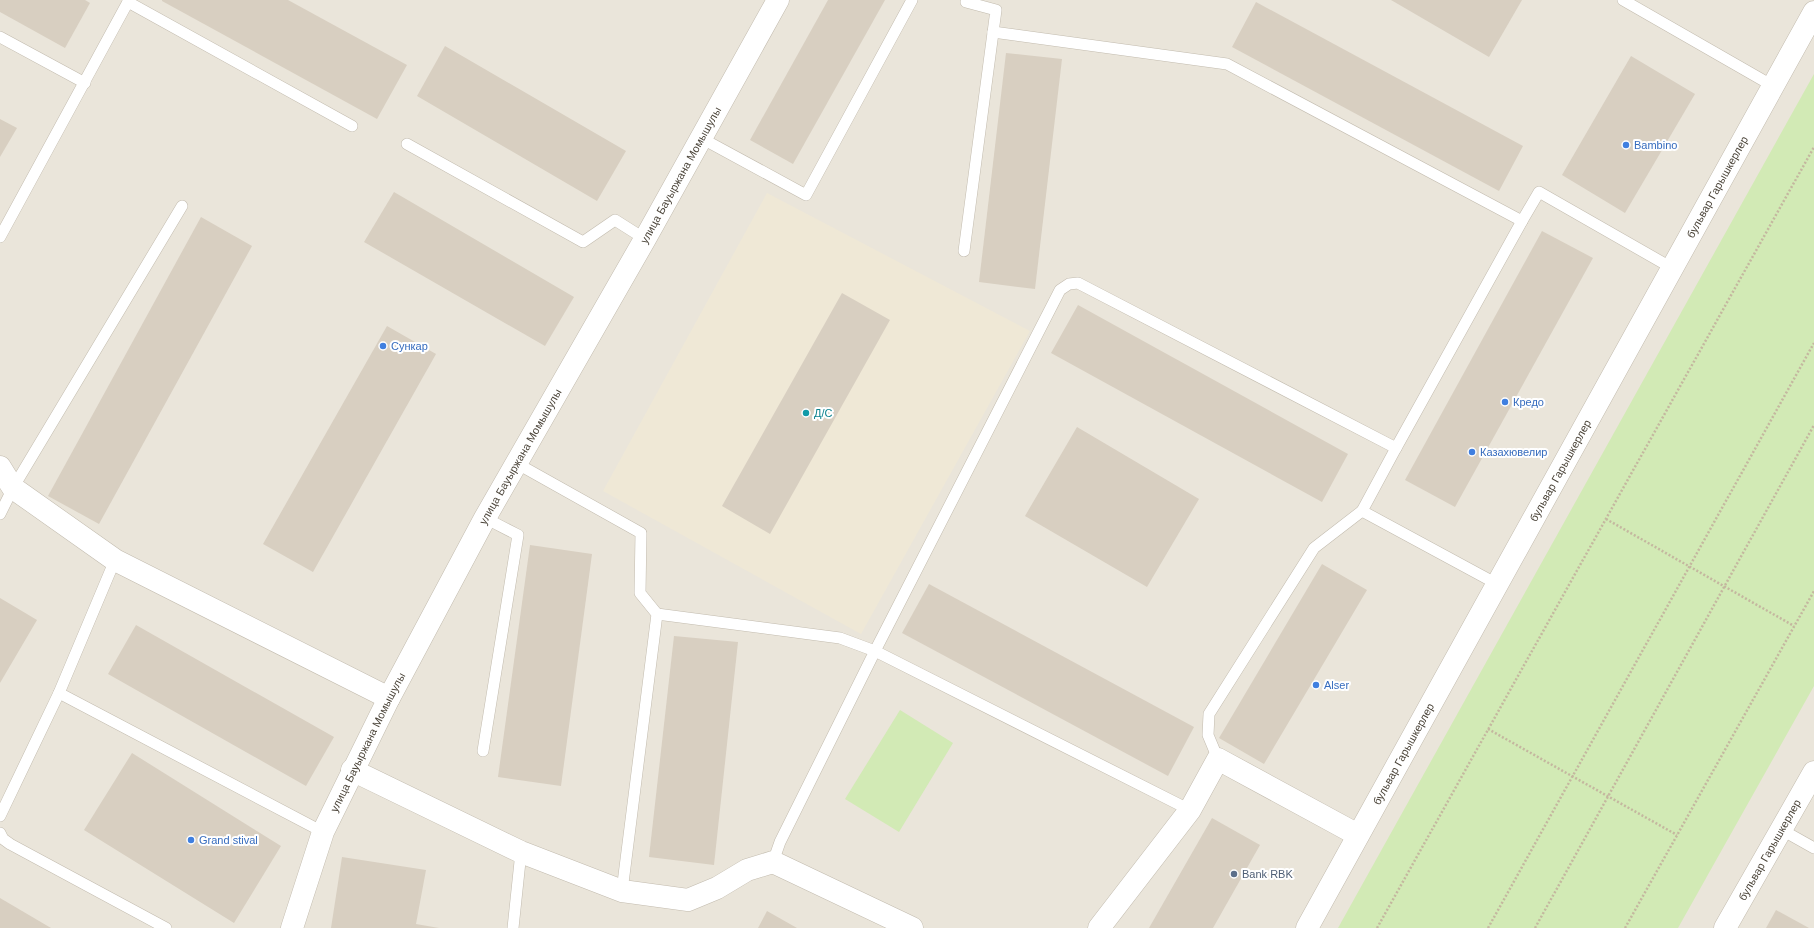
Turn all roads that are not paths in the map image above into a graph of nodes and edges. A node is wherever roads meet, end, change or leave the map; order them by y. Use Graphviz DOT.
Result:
graph roads {
  1 [pos="778,0"];
  2 [pos="912,0"];
  3 [pos="1623,0"];
  4 [pos="129,1"];
  5 [pos="965,1"];
  6 [pos="1814,12"];
  7 [pos="993,32"];
  8 [pos="0,37"];
  9 [pos="85,83"];
  10 [pos="1773,86"];
  11 [pos="352,126"];
  12 [pos="701,138"];
  13 [pos="407,144"];
  14 [pos="182,206"];
  15 [pos="1522,221"];
  16 [pos="1,234"];
  17 [pos="645,240"];
  18 [pos="964,251"];
  19 [pos="1672,268"];
  20 [pos="1396,448"];
  21 [pos="516,463"];
  22 [pos="0,467"];
  23 [pos="13,488"];
  24 [pos="1362,511"];
  25 [pos="0,514"];
  26 [pos="485,518"];
  27 [pos="115,560"];
  28 [pos="1497,584"];
  29 [pos="657,614"];
  30 [pos="875,651"];
  31 [pos="59,693"];
  32 [pos="388,698"];
  33 [pos="483,751"];
  34 [pos="1218,759"];
  35 [pos="352,770"];
  36 [pos="1814,772"];
  37 [pos="1190,810"];
  38 [pos="0,816"];
  39 [pos="1782,830"];
  40 [pos="323,832"];
  41 [pos="0,833"];
  42 [pos="1358,835"];
  43 [pos="1814,848"];
  44 [pos="521,852"];
  45 [pos="773,862"];
  46 [pos="622,891"];
  47 [pos="166,928"];
  48 [pos="292,928"];
  49 [pos="512,928"];
  50 [pos="912,928"];
  51 [pos="1099,928"];
  52 [pos="1307,928"];
  53 [pos="1725,928"];
  1 -- 12 [label="street, улица Бауыржана Момышулы"];
  2 -- 12 [label="lane"];
  3 -- 10 [label="lane"];
  4 -- 9 [label="lane"];
  4 -- 11 [label="lane"];
  5 -- 7 [label="lane"];
  6 -- 10 [label="street, бульвар Гарышкерлер"];
  7 -- 15 [label="lane"];
  7 -- 18 [label="lane"];
  8 -- 9 [label="lane"];
  9 -- 16 [label="lane"];
  10 -- 19 [label="street, бульвар Гарышкерлер"];
  12 -- 17 [label="street, улица Бауыржана Момышулы"];
  13 -- 17 [label="lane"];
  14 -- 23 [label="lane"];
  15 -- 19 [label="lane"];
  15 -- 20 [label="lane"];
  17 -- 21 [label="street, улица Бауыржана Момышулы"];
  19 -- 28 [label="street, бульвар Гарышкерлер"];
  20 -- 24 [label="lane"];
  20 -- 30 [label="lane"];
  21 -- 26 [label="street, улица Бауыржана Момышулы"];
  21 -- 29 [label="lane"];
  22 -- 23 [label="street"];
  23 -- 25 [label="lane"];
  23 -- 27 [label="street"];
  24 -- 28 [label="lane"];
  24 -- 34 [label="lane"];
  26 -- 32 [label="street, улица Бауыржана Момышулы"];
  26 -- 33 [label="lane"];
  27 -- 31 [label="lane"];
  27 -- 32 [label="street"];
  28 -- 42 [label="street, бульвар Гарышкерлер"];
  29 -- 30 [label="lane"];
  29 -- 46 [label="lane"];
  30 -- 37 [label="lane"];
  30 -- 45 [label="lane"];
  31 -- 38 [label="lane"];
  31 -- 40 [label="lane"];
  32 -- 35 [label="street, улица Бауыржана Момышулы"];
  34 -- 37 [label="street"];
  34 -- 42 [label="street"];
  35 -- 40 [label="street, улица Бауыржана Момышулы"];
  35 -- 44 [label="street"];
  36 -- 39 [label="street, бульвар Гарышкерлер"];
  37 -- 51 [label="street"];
  39 -- 43 [label="lane"];
  39 -- 53 [label="street, бульвар Гарышкерлер"];
  40 -- 48 [label="street, улица Бауыржана Момышулы"];
  41 -- 47 [label="lane"];
  42 -- 52 [label="street, бульвар Гарышкерлер"];
  44 -- 46 [label="street"];
  44 -- 49 [label="lane"];
  45 -- 46 [label="street"];
  45 -- 50 [label="street"];
}
